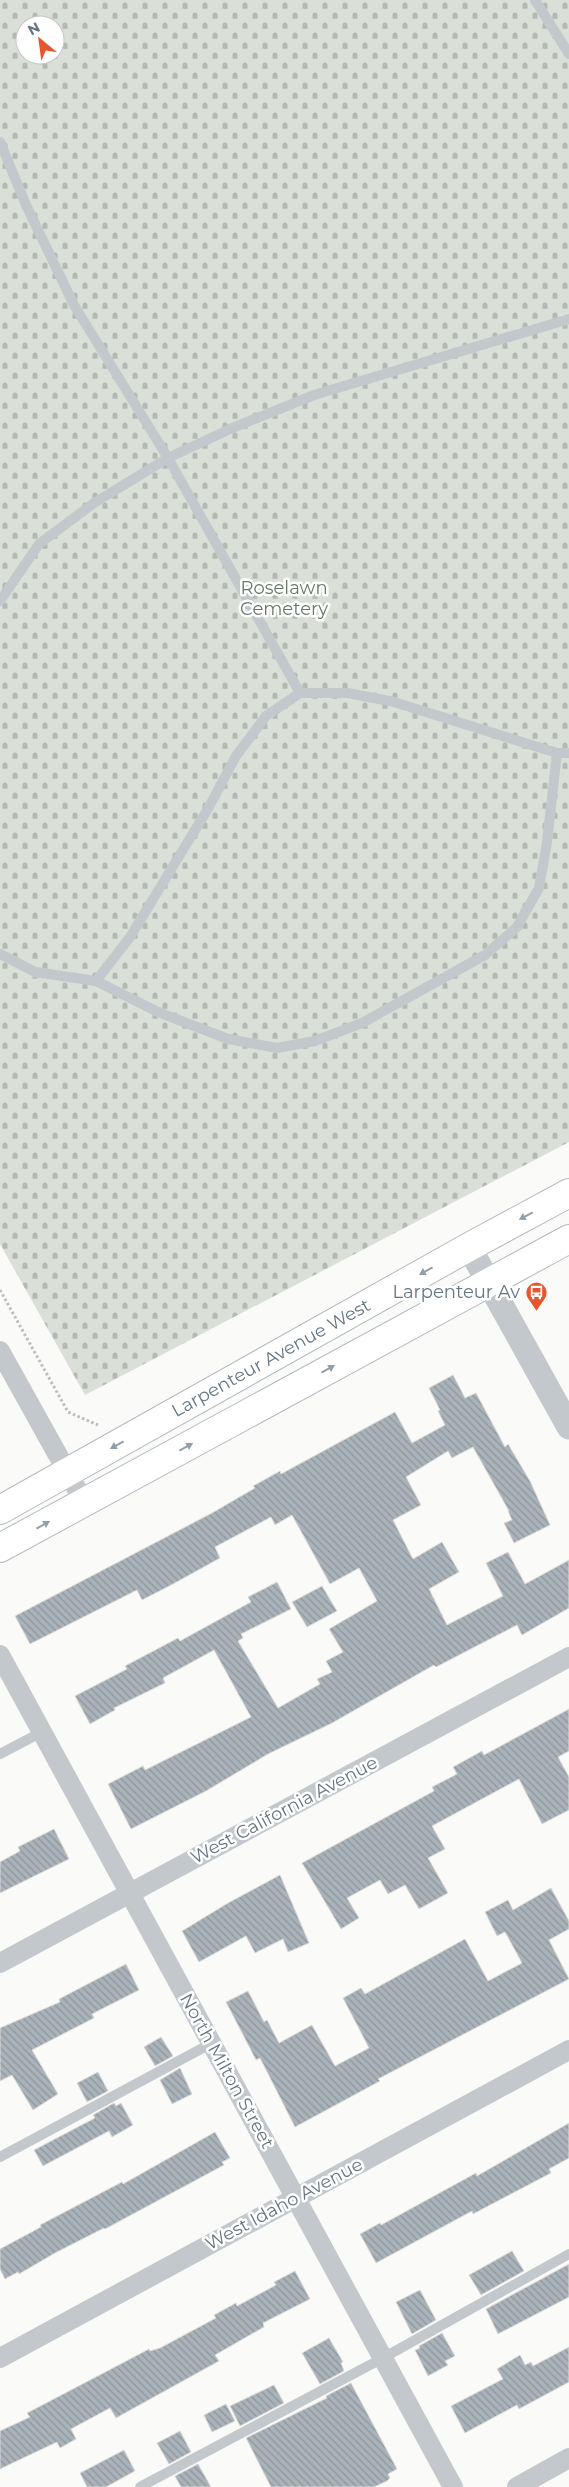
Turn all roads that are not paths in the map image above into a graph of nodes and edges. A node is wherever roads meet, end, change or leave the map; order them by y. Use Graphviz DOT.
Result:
graph roads {
  1 [pos="535,0"];
  2 [pos="569,54"];
  3 [pos="0,142"];
  4 [pos="569,319"];
  5 [pos="168,458"];
  6 [pos="0,601"];
  7 [pos="300,693"];
  8 [pos="569,753"];
  9 [pos="557,754"];
  10 [pos="0,954"];
  11 [pos="96,981"];
  12 [pos="569,1193"];
  13 [pos="569,1239"];
  14 [pos="469,1247"];
  15 [pos="488,1282"];
  16 [pos="1,1356"];
  17 [pos="569,1427"];
  18 [pos="68,1473"];
  19 [pos="84,1502"];
  20 [pos="0,1510"];
  21 [pos="0,1548"];
  22 [pos="0,1655"];
  23 [pos="569,1657"];
  24 [pos="42,1732"];
  25 [pos="0,1754"];
  26 [pos="130,1892"];
  27 [pos="0,1963"];
  28 [pos="212,2043"];
  29 [pos="569,2050"];
  30 [pos="0,2157"];
  31 [pos="297,2198"];
  32 [pos="569,2254"];
  33 [pos="0,2358"];
  34 [pos="383,2358"];
  35 [pos="569,2458"];
  36 [pos="140,2487"];
  37 [pos="453,2487"];
  38 [pos="516,2487"];
  1 -- 2 [label="lane"];
  3 -- 5 [label="lane"];
  4 -- 5 [label="lane"];
  5 -- 6 [label="lane"];
  5 -- 7 [label="lane"];
  7 -- 9 [label="lane"];
  7 -- 11 [label="lane"];
  8 -- 9 [label="lane"];
  9 -- 11 [label="lane"];
  10 -- 11 [label="lane"];
  12 -- 14 [label="main road, Larpenteur Avenue West, one-way"];
  13 -- 15 [label="main road, Larpenteur Avenue West"];
  14 -- 15 [label="street"];
  14 -- 18 [label="main road, Larpenteur Avenue West, one-way"];
  15 -- 17 [label="street"];
  19 -- 15 [label="main road, Larpenteur Avenue West, one-way"];
  16 -- 18 [label="street"];
  18 -- 19 [label="street"];
  18 -- 20 [label="main road, Larpenteur Avenue West"];
  21 -- 19 [label="main road, Larpenteur Avenue West, one-way"];
  22 -- 24 [label="street, North Milton Street"];
  23 -- 26 [label="street, West California Avenue"];
  24 -- 25 [label="lane"];
  24 -- 26 [label="street, North Milton Street"];
  26 -- 27 [label="street, West California Avenue"];
  26 -- 28 [label="street, North Milton Street"];
  28 -- 30 [label="lane"];
  28 -- 31 [label="street, North Milton Street"];
  29 -- 31 [label="street, West Idaho Avenue"];
  31 -- 33 [label="street, West Idaho Avenue"];
  31 -- 34 [label="street, North Milton Street"];
  32 -- 34 [label="lane"];
  34 -- 36 [label="lane"];
  34 -- 37 [label="street, North Milton Street"];
  35 -- 38 [label="street"];
}
